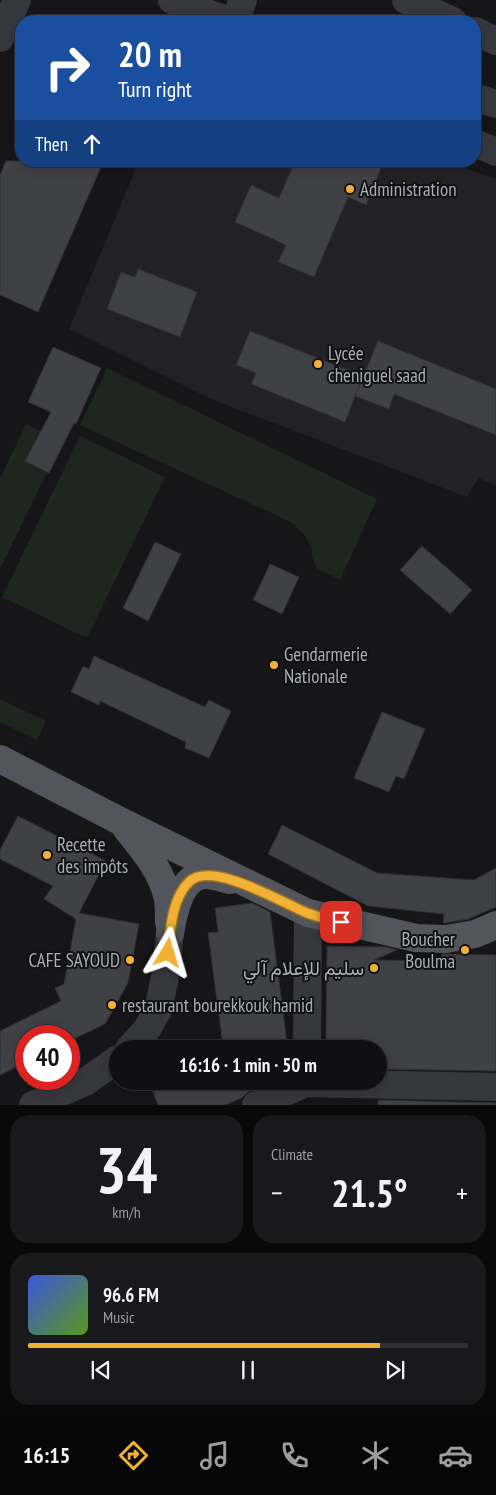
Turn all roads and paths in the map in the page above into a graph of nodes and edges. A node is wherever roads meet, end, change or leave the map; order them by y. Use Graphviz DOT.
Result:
graph roads {
  1 [pos="17,0"];
  2 [pos="172,0"];
  3 [pos="242,0"];
  4 [pos="406,0"];
  5 [pos="213,15"];
  6 [pos="237,15"];
  7 [pos="440,15"];
  8 [pos="481,34"];
  9 [pos="0,38"];
  10 [pos="496,41"];
  11 [pos="481,99"];
  12 [pos="496,104"];
  13 [pos="481,146"];
  14 [pos="496,152"];
  15 [pos="0,759"];
  16 [pos="122,822"];
  17 [pos="257,889"];
  18 [pos="308,913"];
  19 [pos="496,925"];
  20 [pos="170,933"];
  21 [pos="137,1040"];
  22 [pos="307,1040"];
  23 [pos="109,1065"];
  24 [pos="496,1087"];
  25 [pos="387,1089"];
  26 [pos="307,1090"];
  27 [pos="32,1105"];
  28 [pos="256,1105"];
  1 -- 9 [label="street"];
  2 -- 5 [label="street"];
  3 -- 6 [label="street"];
  4 -- 7 [label="street"];
  8 -- 10 [label="street"];
  11 -- 12 [label="street"];
  13 -- 14 [label="street"];
  15 -- 16 [label="main road"];
  16 -- 17 [label="main road"];
  16 -- 20 [label="main road"];
  17 -- 18 [label="main road"];
  17 -- 20 [label="main road"];
  18 -- 19 [label="main road"];
  18 -- 22 [label="street"];
  20 -- 21 [label="street"];
  23 -- 27 [label="street"];
  24 -- 25 [label="street"];
  26 -- 28 [label="street"];
}
